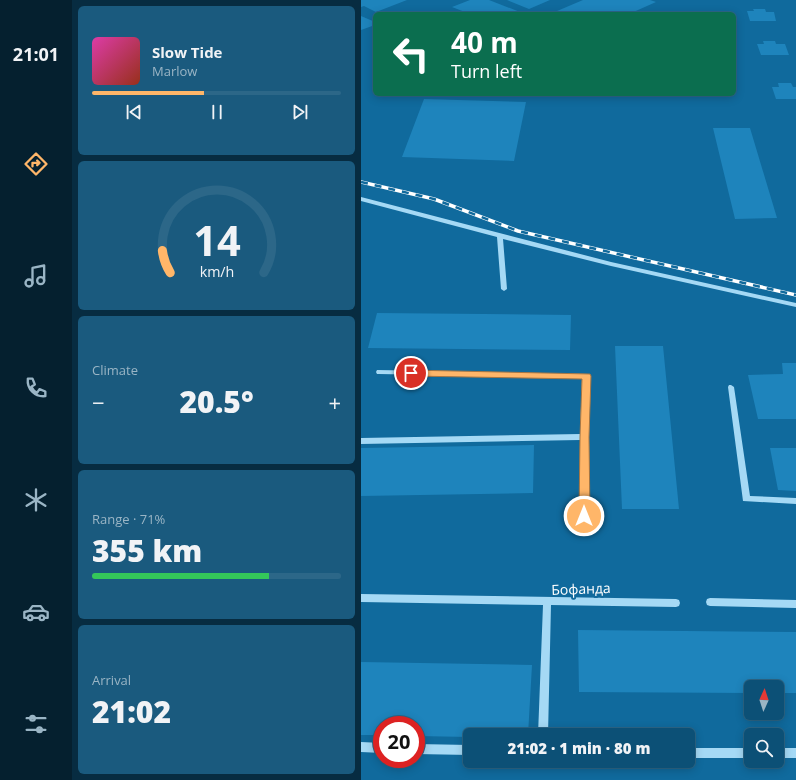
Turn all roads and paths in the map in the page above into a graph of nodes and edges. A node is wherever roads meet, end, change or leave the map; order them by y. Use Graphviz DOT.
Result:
graph roads {
  1 [pos="361,199"];
  2 [pos="500,236"];
  3 [pos="504,289"];
  4 [pos="796,305"];
  5 [pos="379,372"];
  6 [pos="731,387"];
  7 [pos="584,437"];
  8 [pos="361,441"];
  9 [pos="796,501"];
  10 [pos="584,516"];
  11 [pos="361,598"];
  12 [pos="547,602"];
  13 [pos="710,602"];
  14 [pos="676,603"];
  15 [pos="796,604"];
  16 [pos="543,728"];
  17 [pos="361,748"];
  18 [pos="373,748"];
  19 [pos="425,749"];
  20 [pos="463,750"];
  21 [pos="695,752"];
  22 [pos="744,753"];
  23 [pos="784,753"];
  24 [pos="796,753"];
  1 -- 2 [label="street"];
  2 -- 3 [label="street"];
  2 -- 4 [label="street"];
  5 -- 7 [label="street"];
  6 -- 9 [label="street"];
  7 -- 8 [label="street"];
  7 -- 10 [label="street"];
  11 -- 12 [label="street"];
  12 -- 14 [label="street, Бофанда"];
  12 -- 16 [label="street, Бофанда"];
  13 -- 15 [label="street"];
  17 -- 18 [label="street"];
  19 -- 20 [label="street"];
  21 -- 22 [label="street"];
  23 -- 24 [label="street"];
}
